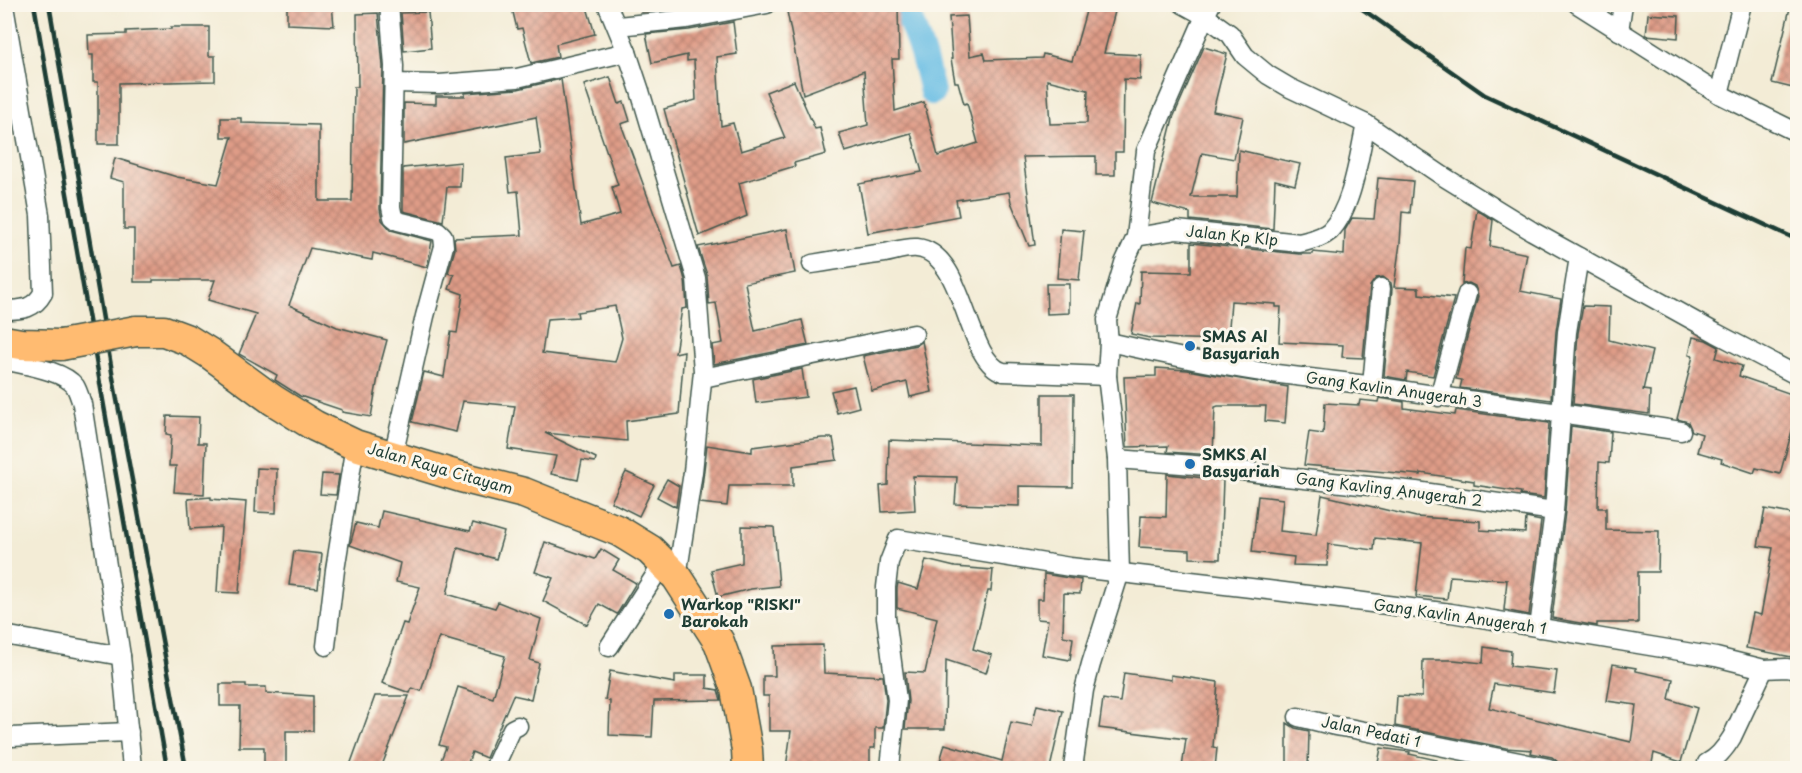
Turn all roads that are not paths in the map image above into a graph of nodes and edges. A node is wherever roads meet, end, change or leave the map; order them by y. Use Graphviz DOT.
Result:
graph roads {
  1 [pos="389,4"];
  2 [pos="607,4"];
  3 [pos="767,4"];
  4 [pos="1183,4"];
  5 [pos="1576,4"];
  6 [pos="1623,4"];
  7 [pos="1742,4"];
  8 [pos="4,6"];
  9 [pos="1208,10"];
  10 [pos="618,26"];
  11 [pos="1619,31"];
  12 [pos="627,52"];
  13 [pos="394,83"];
  14 [pos="1719,94"];
  15 [pos="1366,124"];
  16 [pos="1797,132"];
  17 [pos="1136,237"];
  18 [pos="1579,257"];
  19 [pos="812,264"];
  20 [pos="1381,288"];
  21 [pos="1467,294"];
  22 [pos="4,310"];
  23 [pos="914,334"];
  24 [pos="4,341"];
  25 [pos="1109,342"];
  26 [pos="4,360"];
  27 [pos="1107,376"];
  28 [pos="1797,376"];
  29 [pos="703,378"];
  30 [pos="1372,385"];
  31 [pos="1440,397"];
  32 [pos="1562,412"];
  33 [pos="1681,431"];
  34 [pos="355,445"];
  35 [pos="393,456"];
  36 [pos="1116,459"];
  37 [pos="1554,511"];
  38 [pos="670,570"];
  39 [pos="1120,572"];
  40 [pos="1539,628"];
  41 [pos="4,635"];
  42 [pos="326,646"];
  43 [pos="609,647"];
  44 [pos="121,656"];
  45 [pos="1764,669"];
  46 [pos="1797,670"];
  47 [pos="1298,717"];
  48 [pos="518,726"];
  49 [pos="129,732"];
  50 [pos="11,737"];
  51 [pos="1707,763"];
  52 [pos="132,768"];
  53 [pos="494,768"];
  54 [pos="748,768"];
  55 [pos="890,768"];
  56 [pos="1073,768"];
  57 [pos="1549,768"];
  1 -- 13 [label="street"];
  2 -- 10 [label="street"];
  3 -- 10 [label="street"];
  4 -- 9 [label="street"];
  5 -- 11 [label="street"];
  6 -- 11 [label="street"];
  7 -- 14 [label="street"];
  8 -- 22 [label="street"];
  9 -- 15 [label="street"];
  9 -- 17 [label="street"];
  10 -- 12 [label="street"];
  11 -- 14 [label="street"];
  12 -- 13 [label="street"];
  12 -- 29 [label="street"];
  13 -- 35 [label="street"];
  14 -- 16 [label="street"];
  15 -- 17 [label="street, Jalan Kp Klp"];
  15 -- 18 [label="street"];
  17 -- 25 [label="street"];
  18 -- 28 [label="street"];
  18 -- 32 [label="street"];
  19 -- 27 [label="street"];
  20 -- 30 [label="street"];
  21 -- 31 [label="street"];
  23 -- 29 [label="street"];
  24 -- 34 [label="main road, Jalan Raya Citayam, bridge"];
  25 -- 27 [label="street"];
  25 -- 30 [label="street, Gang Kavlin Anugerah 3"];
  26 -- 44 [label="street"];
  27 -- 36 [label="street"];
  29 -- 38 [label="street"];
  30 -- 31 [label="street, Gang Kavlin Anugerah 3"];
  31 -- 32 [label="street, Gang Kavlin Anugerah 3"];
  32 -- 33 [label="street, Gang Kavlin Anugerah 3"];
  32 -- 37 [label="street"];
  34 -- 35 [label="main road, Jalan Raya Citayam"];
  34 -- 42 [label="street"];
  35 -- 38 [label="main road, Jalan Raya Citayam"];
  36 -- 37 [label="street, Gang Kavling Anugerah 2"];
  36 -- 39 [label="street"];
  37 -- 40 [label="street"];
  38 -- 43 [label="street"];
  38 -- 54 [label="main road, Jalan Raya Citayam"];
  39 -- 40 [label="street, Gang Kavlin Anugerah 1"];
  39 -- 55 [label="street, Gang Kavlin Anugerah 1"];
  39 -- 56 [label="street"];
  40 -- 45 [label="street, Gang Kavlin Anugerah 1"];
  41 -- 44 [label="street"];
  44 -- 49 [label="street"];
  45 -- 46 [label="street, Gang Kavlin Anugerah 1"];
  45 -- 51 [label="street"];
  47 -- 57 [label="street, Jalan Pedati 1"];
  48 -- 53 [label="street"];
  49 -- 50 [label="street"];
  49 -- 52 [label="street"];
}
